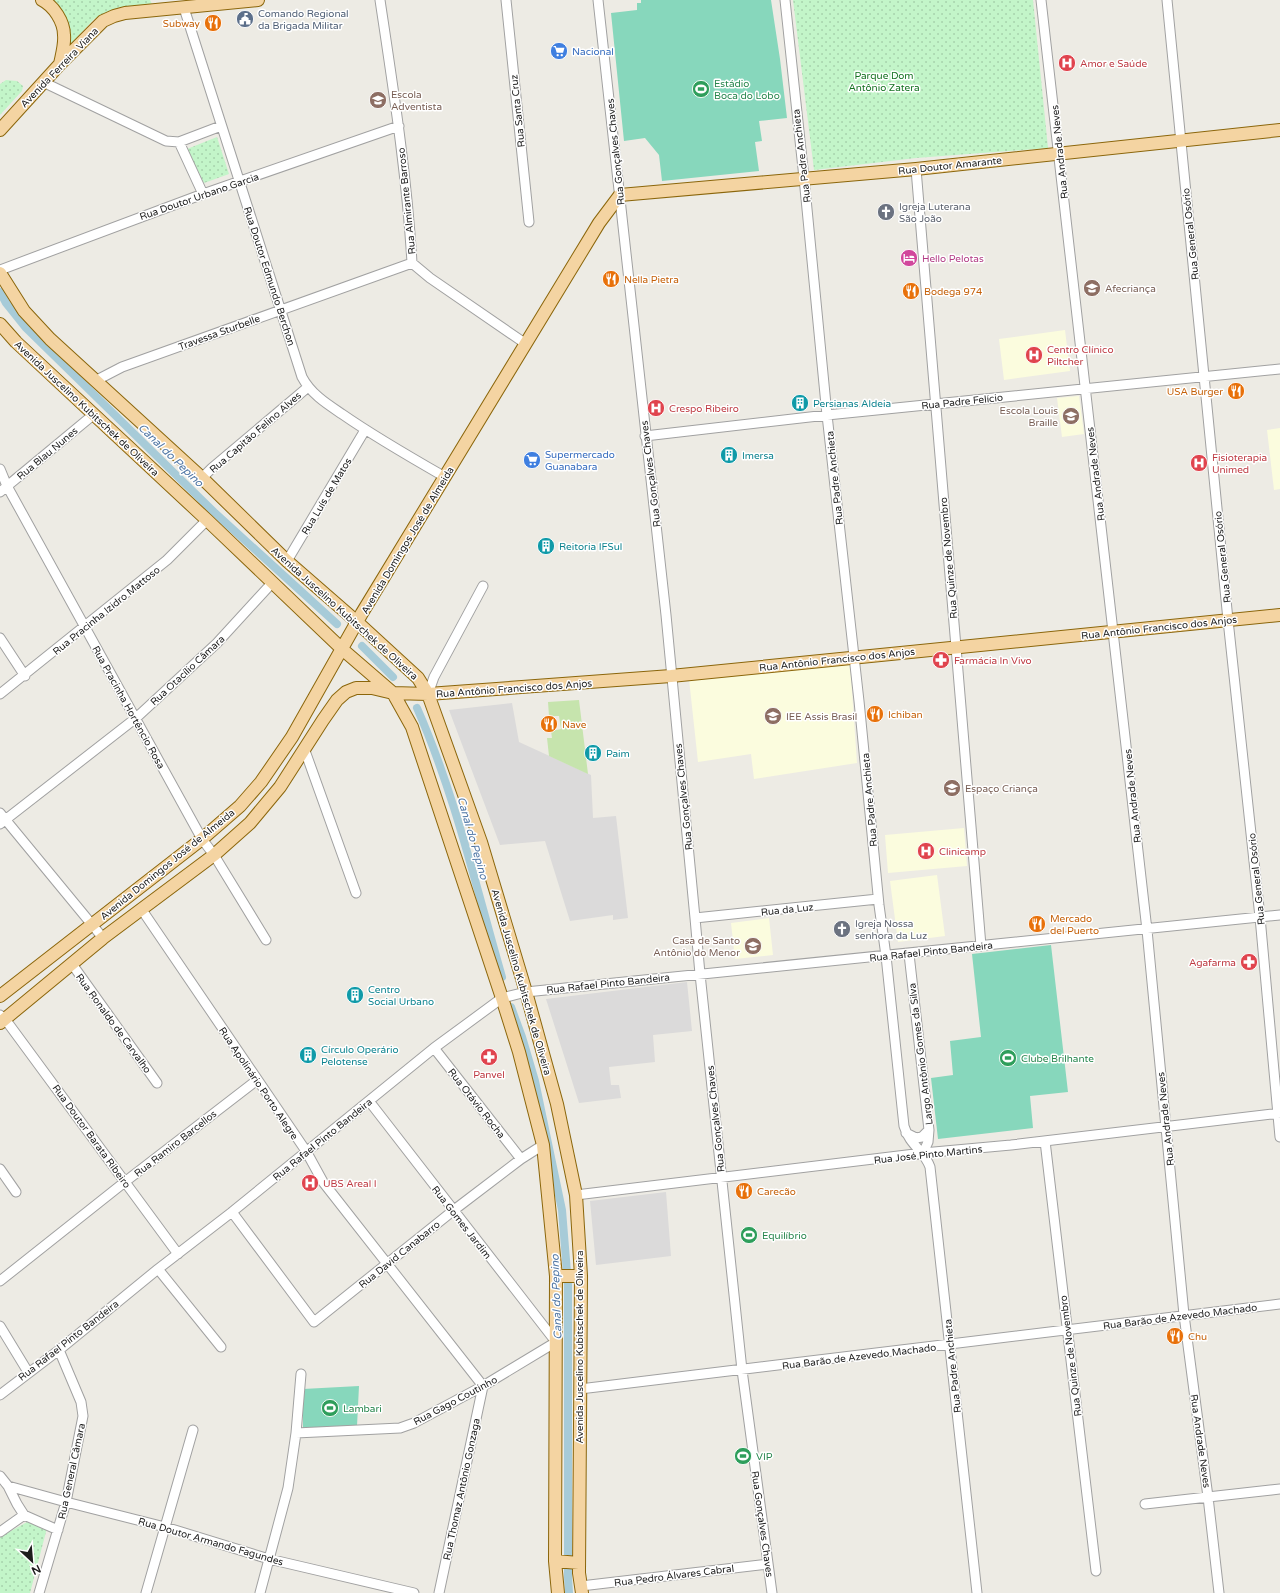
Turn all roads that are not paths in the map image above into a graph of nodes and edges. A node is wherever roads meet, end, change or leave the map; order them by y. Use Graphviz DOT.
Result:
graph roads {
  1 [pos="42,0"];
  2 [pos="160,0"];
  3 [pos="258,0"];
  4 [pos="380,0"];
  5 [pos="506,0"];
  6 [pos="598,0"];
  7 [pos="785,0"];
  8 [pos="1041,0"];
  9 [pos="1167,0"];
  10 [pos="184,8"];
  11 [pos="60,64"];
  12 [pos="43,82"];
  13 [pos="221,126"];
  14 [pos="399,126"];
  15 [pos="0,130"];
  16 [pos="1280,130"];
  17 [pos="1180,140"];
  18 [pos="179,142"];
  19 [pos="1059,154"];
  20 [pos="916,169"];
  21 [pos="804,178"];
  22 [pos="239,182"];
  23 [pos="203,194"];
  24 [pos="620,195"];
  25 [pos="529,222"];
  26 [pos="412,264"];
  27 [pos="0,270"];
  28 [pos="0,273"];
  29 [pos="281,310"];
  30 [pos="0,324"];
  31 [pos="526,344"];
  32 [pos="1280,369"];
  33 [pos="1204,376"];
  34 [pos="95,381"];
  35 [pos="308,387"];
  36 [pos="1085,389"];
  37 [pos="935,404"];
  38 [pos="93,415"];
  39 [pos="827,415"];
  40 [pos="364,430"];
  41 [pos="645,436"];
  42 [pos="0,469"];
  43 [pos="445,477"];
  44 [pos="202,478"];
  45 [pos="7,486"];
  46 [pos="0,492"];
  47 [pos="207,520"];
  48 [pos="287,561"];
  49 [pos="272,582"];
  50 [pos="483,586"];
  51 [pos="1280,615"];
  52 [pos="1228,620"];
  53 [pos="357,622"];
  54 [pos="84,627"];
  55 [pos="1113,631"];
  56 [pos="0,638"];
  57 [pos="956,647"];
  58 [pos="342,649"];
  59 [pos="854,657"];
  60 [pos="25,676"];
  61 [pos="671,676"];
  62 [pos="393,693"];
  63 [pos="0,694"];
  64 [pos="428,694"];
  65 [pos="136,718"];
  66 [pos="304,748"];
  67 [pos="2,819"];
  68 [pos="202,839"];
  69 [pos="214,855"];
  70 [pos="356,893"];
  71 [pos="878,899"];
  72 [pos="142,910"];
  73 [pos="1280,915"];
  74 [pos="1260,917"];
  75 [pos="695,918"];
  76 [pos="90,925"];
  77 [pos="1146,930"];
  78 [pos="102,938"];
  79 [pos="266,940"];
  80 [pos="980,946"];
  81 [pos="909,954"];
  82 [pos="886,956"];
  83 [pos="72,964"];
  84 [pos="700,974"];
  85 [pos="526,992"];
  86 [pos="0,996"];
  87 [pos="502,998"];
  88 [pos="2,1019"];
  89 [pos="434,1048"];
  90 [pos="257,1080"];
  91 [pos="157,1083"];
  92 [pos="369,1101"];
  93 [pos="1279,1114"];
  94 [pos="1166,1127"];
  95 [pos="929,1130"];
  96 [pos="906,1133"];
  97 [pos="1280,1137"];
  98 [pos="1045,1141"];
  99 [pos="543,1145"];
  100 [pos="306,1151"];
  101 [pos="923,1153"];
  102 [pos="521,1159"];
  103 [pos="0,1169"];
  104 [pos="722,1178"];
  105 [pos="126,1181"];
  106 [pos="16,1192"];
  107 [pos="576,1195"];
  108 [pos="454,1210"];
  109 [pos="232,1212"];
  110 [pos="178,1254"];
  111 [pos="387,1264"];
  112 [pos="158,1268"];
  113 [pos="559,1276"];
  114 [pos="579,1276"];
  115 [pos="0,1281"];
  116 [pos="1280,1304"];
  117 [pos="1184,1315"];
  118 [pos="0,1326"];
  119 [pos="1066,1330"];
  120 [pos="556,1342"];
  121 [pos="950,1344"];
  122 [pos="221,1348"];
  123 [pos="59,1350"];
  124 [pos="742,1370"];
  125 [pos="28,1372"];
  126 [pos="301,1374"];
  127 [pos="483,1386"];
  128 [pos="580,1389"];
  129 [pos="0,1395"];
  130 [pos="193,1430"];
  131 [pos="296,1433"];
  132 [pos="0,1476"];
  133 [pos="8,1486"];
  134 [pos="1280,1489"];
  135 [pos="1208,1497"];
  136 [pos="66,1502"];
  137 [pos="1145,1504"];
  138 [pos="24,1515"];
  139 [pos="165,1527"];
  140 [pos="58,1530"];
  141 [pos="0,1532"];
  142 [pos="269,1559"];
  143 [pos="567,1562"];
  144 [pos="768,1564"];
  145 [pos="1096,1571"];
  146 [pos="581,1590"];
  147 [pos="39,1593"];
  148 [pos="146,1593"];
  149 [pos="260,1593"];
  150 [pos="414,1593"];
  151 [pos="439,1593"];
  152 [pos="558,1593"];
  153 [pos="772,1593"];
  154 [pos="976,1593"];
  155 [pos="1219,1593"];
  1 -- 11 [label="main road"];
  2 -- 10 [label="main road"];
  3 -- 10 [label="main road, Avenida Ferreira Viana"];
  4 -- 14 [label="street, Rua Almirante Barroso"];
  5 -- 25 [label="street, Rua Santa Cruz"];
  6 -- 24 [label="street, Rua Gonçalves Chaves"];
  7 -- 21 [label="street, Rua Padre Anchieta"];
  8 -- 19 [label="street, Rua Andrade Neves"];
  9 -- 17 [label="street, Rua General Osório"];
  10 -- 11 [label="main road, Avenida Ferreira Viana"];
  10 -- 13 [label="street, Rua Doutor Edmundo Berchon"];
  11 -- 12 [label="main road, Avenida Ferreira Viana"];
  12 -- 15 [label="main road, Avenida Ferreira Viana"];
  12 -- 18 [label="street"];
  13 -- 18 [label="street"];
  13 -- 22 [label="street, Rua Doutor Edmundo Berchon"];
  14 -- 22 [label="street, Rua Doutor Urbano Garcia"];
  14 -- 26 [label="street, Rua Almirante Barroso"];
  16 -- 17 [label="main road, Rua Doutor Amarante"];
  17 -- 19 [label="main road, Rua Doutor Amarante"];
  17 -- 33 [label="street, Rua General Osório"];
  18 -- 23 [label="street"];
  19 -- 20 [label="main road, Rua Doutor Amarante"];
  19 -- 36 [label="street, Rua Andrade Neves"];
  20 -- 21 [label="main road, Rua Doutor Amarante"];
  20 -- 37 [label="street, Rua Quinze de Novembro"];
  21 -- 24 [label="main road, Rua Doutor Amarante"];
  21 -- 39 [label="street, Rua Padre Anchieta"];
  22 -- 23 [label="street, Rua Doutor Urbano Garcia"];
  22 -- 29 [label="street, Rua Doutor Edmundo Berchon"];
  23 -- 27 [label="street, Rua Doutor Urbano Garcia"];
  24 -- 31 [label="main road, Avenida Domingos José de Almeida"];
  24 -- 41 [label="street, Rua Gonçalves Chaves"];
  26 -- 29 [label="street, Travessa Sturbelle"];
  26 -- 31 [label="street, Rua Almirante Barroso"];
  28 -- 34 [label="main road, Avenida Juscelino Kubitschek de Oliveira"];
  29 -- 34 [label="street, Travessa Sturbelle"];
  29 -- 35 [label="street, Rua Doutor Edmundo Berchon"];
  30 -- 38 [label="main road, Avenida Juscelino Kubitschek de Oliveira"];
  31 -- 43 [label="main road, Avenida Domingos José de Almeida"];
  32 -- 33 [label="street, Rua Padre Felício"];
  33 -- 36 [label="street, Rua Padre Felício"];
  33 -- 52 [label="street, Rua General Osório"];
  34 -- 44 [label="main road, Avenida Juscelino Kubitschek de Oliveira"];
  35 -- 40 [label="street, Rua Doutor Edmundo Berchon"];
  35 -- 44 [label="street, Rua Capitão Felino Alves"];
  36 -- 37 [label="street, Rua Padre Felício"];
  36 -- 55 [label="street, Rua Andrade Neves"];
  37 -- 39 [label="street, Rua Padre Felício"];
  37 -- 57 [label="street, Rua Quinze de Novembro"];
  38 -- 45 [label="street, Rua Blau Nunes"];
  38 -- 47 [label="main road, Avenida Juscelino Kubitschek de Oliveira"];
  39 -- 41 [label="street, Rua Padre Felício"];
  39 -- 59 [label="street, Rua Padre Anchieta"];
  40 -- 43 [label="street, Rua Doutor Edmundo Berchon"];
  40 -- 48 [label="street, Rua Luís de Matos"];
  41 -- 61 [label="street, Rua Gonçalves Chaves"];
  42 -- 45 [label="street, Rua Pracinha Hortêncio Rosa"];
  43 -- 53 [label="main road, Avenida Domingos José de Almeida"];
  44 -- 48 [label="main road, Avenida Juscelino Kubitschek de Oliveira"];
  45 -- 46 [label="street, Rua Blau Nunes"];
  45 -- 54 [label="street, Rua Pracinha Hortêncio Rosa"];
  47 -- 49 [label="main road, Avenida Juscelino Kubitschek de Oliveira"];
  47 -- 54 [label="street, Rua Pracinha Izidro Mattoso"];
  48 -- 53 [label="main road, Avenida Juscelino Kubitschek de Oliveira"];
  49 -- 58 [label="main road, Avenida Juscelino Kubitschek de Oliveira"];
  49 -- 65 [label="street, Rua Otacílio Câmara"];
  50 -- 64 [label="street"];
  51 -- 52 [label="main road, Rua Antônio Francisco dos Anjos"];
  52 -- 55 [label="main road, Rua Antônio Francisco dos Anjos"];
  52 -- 74 [label="street, Rua General Osório"];
  53 -- 58 [label="main road, Avenida Domingos José de Almeida"];
  53 -- 64 [label="main road, Avenida Juscelino Kubitschek de Oliveira"];
  54 -- 60 [label="street, Rua Pracinha Izidro Mattoso"];
  54 -- 65 [label="street, Rua Pracinha Hortêncio Rosa"];
  55 -- 57 [label="main road, Rua Antônio Francisco dos Anjos"];
  55 -- 77 [label="street, Rua Andrade Neves"];
  56 -- 60 [label="street"];
  57 -- 59 [label="main road, Rua Antônio Francisco dos Anjos"];
  57 -- 80 [label="street, Rua Quinze de Novembro"];
  58 -- 62 [label="main road, Avenida Juscelino Kubitschek de Oliveira"];
  58 -- 68 [label="main road, Avenida Domingos José de Almeida"];
  59 -- 61 [label="main road, Rua Antônio Francisco dos Anjos"];
  59 -- 71 [label="street, Rua Padre Anchieta"];
  60 -- 63 [label="street, Rua Pracinha Izidro Mattoso"];
  61 -- 64 [label="main road, Rua Antônio Francisco dos Anjos"];
  61 -- 75 [label="street, Rua Gonçalves Chaves"];
  62 -- 64 [label="main road, Rua Antônio Francisco dos Anjos"];
  62 -- 66 [label="main road, Avenida Domingos José de Almeida"];
  62 -- 87 [label="main road, Avenida Juscelino Kubitschek de Oliveira"];
  64 -- 85 [label="main road, Avenida Juscelino Kubitschek de Oliveira"];
  65 -- 67 [label="street, Rua Otacílio Câmara"];
  65 -- 68 [label="street, Rua Pracinha Hortêncio Rosa"];
  66 -- 69 [label="main road, Avenida Domingos José de Almeida"];
  66 -- 70 [label="street"];
  67 -- 76 [label="street"];
  68 -- 69 [label="street, Rua Pracinha Hortêncio Rosa"];
  68 -- 76 [label="main road, Avenida Domingos José de Almeida"];
  69 -- 72 [label="main road, Avenida Domingos José de Almeida"];
  69 -- 79 [label="street, Rua Pracinha Hortêncio Rosa"];
  71 -- 75 [label="street, Rua da Luz"];
  71 -- 82 [label="street, Rua Padre Anchieta"];
  72 -- 78 [label="main road, Avenida Domingos José de Almeida"];
  72 -- 90 [label="street, Rua Apolinário Porto Alegre"];
  73 -- 74 [label="street, Rua Rafael Pinto Bandeira"];
  74 -- 77 [label="street, Rua Rafael Pinto Bandeira"];
  74 -- 93 [label="street, Rua General Osório"];
  75 -- 84 [label="street, Rua Gonçalves Chaves"];
  76 -- 78 [label="street"];
  76 -- 86 [label="main road, Avenida Domingos José de Almeida"];
  77 -- 80 [label="street, Rua Rafael Pinto Bandeira"];
  77 -- 94 [label="street, Rua Andrade Neves"];
  78 -- 83 [label="main road, Avenida Domingos José de Almeida"];
  80 -- 81 [label="street, Rua Rafael Pinto Bandeira"];
  81 -- 82 [label="street, Rua Rafael Pinto Bandeira"];
  81 -- 95 [label="street, Largo Antônio Gomes da Silva"];
  82 -- 84 [label="street, Rua Rafael Pinto Bandeira"];
  82 -- 96 [label="street"];
  83 -- 88 [label="main road, Avenida Domingos José de Almeida"];
  83 -- 91 [label="street, Rua Ronaldo de Carvalho"];
  84 -- 85 [label="street, Rua Rafael Pinto Bandeira"];
  84 -- 104 [label="street, Rua Gonçalves Chaves"];
  85 -- 87 [label="street, Rua Rafael Pinto Bandeira"];
  85 -- 107 [label="main road, Avenida Juscelino Kubitschek de Oliveira"];
  87 -- 89 [label="street, Rua Rafael Pinto Bandeira"];
  87 -- 99 [label="main road, Avenida Juscelino Kubitschek de Oliveira"];
  88 -- 105 [label="street, Rua Doutor Barata Ribeiro"];
  89 -- 92 [label="street, Rua Rafael Pinto Bandeira"];
  89 -- 102 [label="street, Rua Otávio Rocha"];
  90 -- 100 [label="street, Rua Apolinário Porto Alegre"];
  90 -- 105 [label="street, Rua Ramiro Barcellos"];
  92 -- 100 [label="street, Rua Rafael Pinto Bandeira"];
  92 -- 108 [label="street, Rua Gomes Jardim"];
  93 -- 94 [label="street, Rua José Pinto Martins"];
  93 -- 97 [label="street, Rua General Osório"];
  94 -- 98 [label="street, Rua José Pinto Martins"];
  94 -- 117 [label="street, Rua Andrade Neves"];
  95 -- 96 [label="street"];
  95 -- 101 [label="street, Largo Antônio Gomes da Silva"];
  96 -- 101 [label="street, Rua Padre Anchieta"];
  98 -- 101 [label="street, Rua José Pinto Martins"];
  98 -- 119 [label="street, Rua Quinze de Novembro"];
  99 -- 102 [label="street, Rua David Canabarro"];
  99 -- 113 [label="main road, Avenida Juscelino Kubitschek de Oliveira"];
  100 -- 109 [label="street, Rua Rafael Pinto Bandeira"];
  100 -- 111 [label="street, Rua Apolinário Porto Alegre"];
  101 -- 104 [label="street, Rua José Pinto Martins"];
  101 -- 121 [label="street, Rua Padre Anchieta"];
  102 -- 108 [label="street, Rua David Canabarro"];
  103 -- 106 [label="street"];
  104 -- 107 [label="street, Rua José Pinto Martins"];
  104 -- 124 [label="street, Rua Gonçalves Chaves"];
  105 -- 110 [label="street, Rua Doutor Barata Ribeiro"];
  105 -- 115 [label="street, Rua Ramiro Barcellos"];
  107 -- 114 [label="main road, Avenida Juscelino Kubitschek de Oliveira"];
  108 -- 111 [label="street, Rua David Canabarro"];
  108 -- 120 [label="street, Rua Gomes Jardim"];
  109 -- 110 [label="street, Rua Rafael Pinto Bandeira"];
  109 -- 111 [label="street, Rua David Canabarro"];
  110 -- 112 [label="street, Rua Rafael Pinto Bandeira"];
  111 -- 127 [label="street, Rua Apolinário Porto Alegre"];
  112 -- 122 [label="street"];
  112 -- 123 [label="street, Rua Rafael Pinto Bandeira"];
  113 -- 114 [label="main road"];
  113 -- 120 [label="main road, Avenida Juscelino Kubitschek de Oliveira"];
  114 -- 128 [label="main road, Avenida Juscelino Kubitschek de Oliveira"];
  116 -- 117 [label="street, Rua Barão de Azevedo Machado"];
  117 -- 119 [label="street, Rua Barão de Azevedo Machado"];
  117 -- 135 [label="street, Rua Andrade Neves"];
  118 -- 125 [label="street"];
  119 -- 121 [label="street, Rua Barão de Azevedo Machado"];
  119 -- 145 [label="street, Rua Quinze de Novembro"];
  120 -- 127 [label="street, Rua Gago Coutinho"];
  120 -- 143 [label="main road, Avenida Juscelino Kubitschek de Oliveira"];
  121 -- 124 [label="street, Rua Barão de Azevedo Machado"];
  121 -- 154 [label="street, Rua Padre Anchieta"];
  123 -- 125 [label="street, Rua Rafael Pinto Bandeira"];
  123 -- 136 [label="street, Rua General Câmara"];
  124 -- 128 [label="street, Rua Barão de Azevedo Machado"];
  124 -- 144 [label="street, Rua Gonçalves Chaves"];
  125 -- 129 [label="street, Rua Rafael Pinto Bandeira"];
  126 -- 131 [label="street"];
  127 -- 131 [label="street, Rua Gago Coutinho"];
  127 -- 151 [label="street, Rua Thomaz Antônio Gonzaga"];
  128 -- 143 [label="main road, Avenida Juscelino Kubitschek de Oliveira"];
  130 -- 139 [label="street"];
  131 -- 142 [label="street"];
  132 -- 133 [label="street"];
  133 -- 136 [label="street, Rua Doutor Armando Fagundes"];
  133 -- 138 [label="street"];
  134 -- 135 [label="street"];
  135 -- 137 [label="street"];
  135 -- 155 [label="street, Rua Andrade Neves"];
  136 -- 139 [label="street, Rua Doutor Armando Fagundes"];
  136 -- 140 [label="street, Rua General Câmara"];
  138 -- 140 [label="street"];
  138 -- 141 [label="street"];
  139 -- 142 [label="street, Rua Doutor Armando Fagundes"];
  139 -- 148 [label="street"];
  140 -- 147 [label="street, Rua General Câmara"];
  142 -- 149 [label="street"];
  142 -- 150 [label="street, Rua Doutor Armando Fagundes"];
  143 -- 146 [label="main road, Avenida Juscelino Kubitschek de Oliveira"];
  143 -- 152 [label="main road, Avenida Juscelino Kubitschek de Oliveira"];
  144 -- 146 [label="street, Rua Pedro Álvares Cabral"];
  144 -- 153 [label="street, Rua Gonçalves Chaves"];
}
